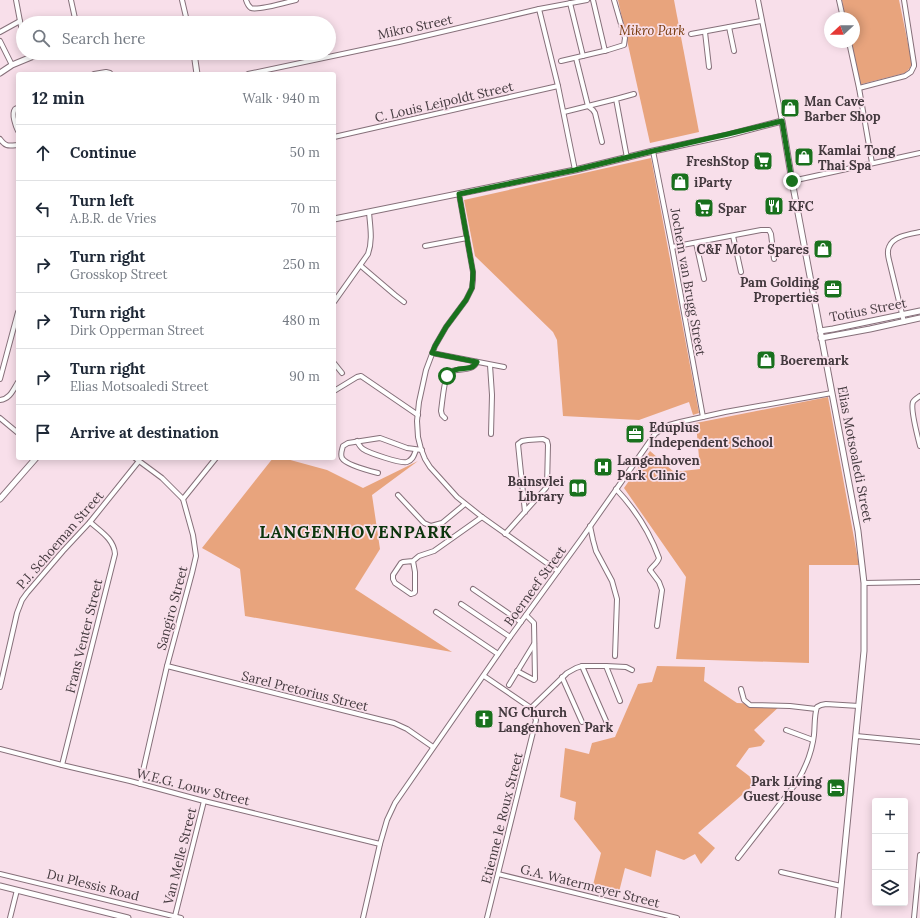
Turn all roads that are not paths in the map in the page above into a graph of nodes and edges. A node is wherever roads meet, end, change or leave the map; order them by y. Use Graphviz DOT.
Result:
graph roads {
  1 [pos="16,0"];
  2 [pos="72,0"];
  3 [pos="182,0"];
  4 [pos="246,0"];
  5 [pos="296,0"];
  6 [pos="587,0"];
  7 [pos="593,0"];
  8 [pos="614,0"];
  9 [pos="758,0"];
  10 [pos="839,0"];
  11 [pos="904,0"];
  12 [pos="570,3"];
  13 [pos="539,10"];
  14 [pos="842,12"];
  15 [pos="19,16"];
  16 [pos="75,16"];
  17 [pos="185,16"];
  18 [pos="762,20"];
  19 [pos="16,23"];
  20 [pos="728,27"];
  21 [pos="0,32"];
  22 [pos="705,32"];
  23 [pos="692,34"];
  24 [pos="0,41"];
  25 [pos="849,48"];
  26 [pos="605,51"];
  27 [pos="734,51"];
  28 [pos="336,55"];
  29 [pos="583,56"];
  30 [pos="576,58"];
  31 [pos="24,60"];
  32 [pos="195,60"];
  33 [pos="314,60"];
  34 [pos="561,61"];
  35 [pos="12,65"];
  36 [pos="709,67"];
  37 [pos="197,72"];
  38 [pos="259,72"];
  39 [pos="0,73"];
  40 [pos="558,86"];
  41 [pos="859,88"];
  42 [pos="634,94"];
  43 [pos="616,99"];
  44 [pos="588,106"];
  45 [pos="16,109"];
  46 [pos="564,112"];
  47 [pos="782,121"];
  48 [pos="16,127"];
  49 [pos="336,137"];
  50 [pos="0,139"];
  51 [pos="602,142"];
  52 [pos="16,146"];
  53 [pos="653,151"];
  54 [pos="920,153"];
  55 [pos="627,158"];
  56 [pos="872,163"];
  57 [pos="575,170"];
  58 [pos="792,181"];
  59 [pos="459,194"];
  60 [pos="369,212"];
  61 [pos="336,219"];
  62 [pos="920,232"];
  63 [pos="733,236"];
  64 [pos="467,238"];
  65 [pos="696,244"];
  66 [pos="426,246"];
  67 [pos="672,247"];
  68 [pos="774,260"];
  69 [pos="361,266"];
  70 [pos="741,272"];
  71 [pos="704,279"];
  72 [pos="336,299"];
  73 [pos="404,302"];
  74 [pos="920,311"];
  75 [pos="903,314"];
  76 [pos="920,318"];
  77 [pos="16,320"];
  78 [pos="818,321"];
  79 [pos="904,322"];
  80 [pos="833,329"];
  81 [pos="820,331"];
  82 [pos="16,334"];
  83 [pos="12,335"];
  84 [pos="836,336"];
  85 [pos="821,338"];
  86 [pos="824,348"];
  87 [pos="432,353"];
  88 [pos="477,362"];
  89 [pos="490,365"];
  90 [pos="336,366"];
  91 [pos="504,367"];
  92 [pos="342,373"];
  93 [pos="0,379"];
  94 [pos="16,385"];
  95 [pos="336,390"];
  96 [pos="832,393"];
  97 [pos="920,396"];
  98 [pos="0,400"];
  99 [pos="418,415"];
  100 [pos="703,417"];
  101 [pos="0,418"];
  102 [pos="445,418"];
  103 [pos="16,431"];
  104 [pos="491,434"];
  105 [pos="357,441"];
  106 [pos="920,446"];
  107 [pos="416,450"];
  108 [pos="422,450"];
  109 [pos="34,460"];
  110 [pos="137,460"];
  111 [pos="214,460"];
  112 [pos="378,473"];
  113 [pos="616,489"];
  114 [pos="398,495"];
  115 [pos="0,499"];
  116 [pos="183,499"];
  117 [pos="465,504"];
  118 [pos="525,512"];
  119 [pos="482,517"];
  120 [pos="90,522"];
  121 [pos="590,526"];
  122 [pos="505,534"];
  123 [pos="413,561"];
  124 [pos="558,571"];
  125 [pos="920,582"];
  126 [pos="864,583"];
  127 [pos="473,589"];
  128 [pos="461,604"];
  129 [pos="436,612"];
  130 [pos="526,615"];
  131 [pos="521,622"];
  132 [pos="657,626"];
  133 [pos="510,637"];
  134 [pos="534,644"];
  135 [pos="498,654"];
  136 [pos="615,656"];
  137 [pos="168,666"];
  138 [pos="582,666"];
  139 [pos="606,666"];
  140 [pos="632,670"];
  141 [pos="517,671"];
  142 [pos="484,676"];
  143 [pos="562,677"];
  144 [pos="509,685"];
  145 [pos="0,687"];
  146 [pos="741,689"];
  147 [pos="620,701"];
  148 [pos="859,706"];
  149 [pos="530,708"];
  150 [pos="816,709"];
  151 [pos="582,722"];
  152 [pos="607,723"];
  153 [pos="786,730"];
  154 [pos="856,736"];
  155 [pos="813,740"];
  156 [pos="920,742"];
  157 [pos="434,747"];
  158 [pos="0,749"];
  159 [pos="62,765"];
  160 [pos="140,784"];
  161 [pos="204,801"];
  162 [pos="380,844"];
  163 [pos="920,856"];
  164 [pos="738,858"];
  165 [pos="781,872"];
  166 [pos="0,874"];
  167 [pos="498,874"];
  168 [pos="0,886"];
  169 [pos="841,886"];
  170 [pos="17,890"];
  171 [pos="175,916"];
  172 [pos="10,918"];
  173 [pos="128,918"];
  174 [pos="181,918"];
  175 [pos="363,918"];
  176 [pos="487,918"];
  177 [pos="678,918"];
  178 [pos="838,918"];
  179 [pos="914,918"];
  1 -- 15 [label="street"];
  2 -- 16 [label="street"];
  3 -- 17 [label="street"];
  4 -- 5 [label="street"];
  6 -- 12 [label="street, Mikro Street"];
  7 -- 26 [label="street"];
  8 -- 26 [label="street"];
  9 -- 18 [label="street, Elias Motsoaledi Street"];
  10 -- 14 [label="street"];
  11 -- 41 [label="street"];
  12 -- 13 [label="street, Mikro Street"];
  12 -- 29 [label="street"];
  13 -- 28 [label="street, Mikro Street"];
  13 -- 40 [label="street"];
  18 -- 20 [label="street"];
  18 -- 47 [label="street, Elias Motsoaledi Street"];
  19 -- 21 [label="street"];
  20 -- 22 [label="street"];
  20 -- 27 [label="street"];
  22 -- 23 [label="street"];
  22 -- 36 [label="street"];
  24 -- 35 [label="street"];
  25 -- 41 [label="street"];
  26 -- 29 [label="street"];
  29 -- 30 [label="street"];
  30 -- 34 [label="street"];
  30 -- 44 [label="street"];
  31 -- 35 [label="street"];
  32 -- 37 [label="street"];
  33 -- 38 [label="street, Mikro Street"];
  35 -- 39 [label="street"];
  40 -- 46 [label="street"];
  40 -- 49 [label="street, C. Louis Leipoldt Street"];
  41 -- 56 [label="street"];
  42 -- 43 [label="street"];
  43 -- 44 [label="street"];
  43 -- 55 [label="street"];
  44 -- 46 [label="street"];
  44 -- 51 [label="street"];
  45 -- 48 [label="street"];
  46 -- 57 [label="street"];
  47 -- 53 [label="street"];
  47 -- 58 [label="street, Elias Motsoaledi Street"];
  50 -- 52 [label="street"];
  53 -- 55 [label="street"];
  53 -- 67 [label="street, Jochem van Brugg Street"];
  54 -- 56 [label="street"];
  55 -- 57 [label="street"];
  56 -- 58 [label="street"];
  57 -- 59 [label="street"];
  58 -- 78 [label="street, Elias Motsoaledi Street"];
  59 -- 60 [label="street"];
  59 -- 64 [label="street"];
  60 -- 61 [label="street"];
  60 -- 69 [label="street"];
  62 -- 75 [label="street"];
  63 -- 65 [label="street"];
  63 -- 68 [label="street"];
  63 -- 70 [label="street"];
  64 -- 66 [label="street"];
  64 -- 87 [label="street"];
  65 -- 67 [label="street"];
  65 -- 71 [label="street"];
  67 -- 100 [label="street, Jochem van Brugg Street"];
  69 -- 72 [label="street"];
  69 -- 73 [label="street"];
  74 -- 75 [label="street, Totius Street"];
  75 -- 79 [label="street"];
  75 -- 80 [label="street, Totius Street"];
  76 -- 79 [label="street, Totius Street"];
  77 -- 83 [label="street"];
  78 -- 80 [label="street"];
  78 -- 81 [label="street, Elias Motsoaledi Street"];
  79 -- 84 [label="street, Totius Street"];
  80 -- 81 [label="street, Totius Street"];
  81 -- 85 [label="street, Elias Motsoaledi Street"];
  82 -- 83 [label="street"];
  83 -- 93 [label="street"];
  84 -- 85 [label="street, Totius Street"];
  84 -- 86 [label="street"];
  85 -- 86 [label="street, Elias Motsoaledi Street"];
  86 -- 96 [label="street, Elias Motsoaledi Street"];
  87 -- 88 [label="street"];
  87 -- 99 [label="street"];
  88 -- 89 [label="street"];
  88 -- 102 [label="street"];
  89 -- 91 [label="street"];
  89 -- 104 [label="street"];
  90 -- 92 [label="street"];
  94 -- 98 [label="street"];
  95 -- 99 [label="street"];
  96 -- 100 [label="street, Boerneef Street"];
  96 -- 126 [label="street, Elias Motsoaledi Street"];
  97 -- 106 [label="street"];
  99 -- 108 [label="street"];
  100 -- 113 [label="street, Boerneef Street"];
  101 -- 103 [label="street"];
  105 -- 107 [label="street"];
  105 -- 107 [label="street"];
  105 -- 112 [label="street"];
  107 -- 108 [label="street"];
  108 -- 117 [label="street"];
  109 -- 115 [label="street"];
  110 -- 116 [label="street, Sangiro Street"];
  110 -- 120 [label="street, P.J. Schoeman Street"];
  111 -- 116 [label="street"];
  113 -- 121 [label="street, Boerneef Street"];
  113 -- 132 [label="street"];
  114 -- 117 [label="street"];
  116 -- 137 [label="street, Sangiro Street"];
  117 -- 119 [label="street"];
  118 -- 118 [label="street"];
  118 -- 122 [label="street"];
  119 -- 122 [label="street"];
  119 -- 123 [label="street"];
  120 -- 145 [label="street, P.J. Schoeman Street"];
  120 -- 159 [label="street, Frans Venter Street"];
  121 -- 124 [label="street, Boerneef Street"];
  121 -- 136 [label="street"];
  122 -- 124 [label="street"];
  123 -- 123 [label="street"];
  124 -- 130 [label="street, Boerneef Street"];
  125 -- 126 [label="street"];
  126 -- 148 [label="street, Elias Motsoaledi Street"];
  127 -- 131 [label="street"];
  128 -- 133 [label="street"];
  129 -- 135 [label="street"];
  130 -- 131 [label="street, Boerneef Street"];
  130 -- 134 [label="street"];
  131 -- 133 [label="street, Boerneef Street"];
  133 -- 135 [label="street, Boerneef Street"];
  134 -- 141 [label="street"];
  134 -- 141 [label="street"];
  135 -- 142 [label="street, Boerneef Street"];
  137 -- 157 [label="street, Sarel Pretorius Street"];
  137 -- 160 [label="street, Sangiro Street"];
  138 -- 139 [label="street"];
  138 -- 143 [label="street"];
  138 -- 152 [label="street"];
  139 -- 140 [label="street"];
  139 -- 147 [label="street"];
  141 -- 144 [label="street"];
  142 -- 149 [label="street"];
  142 -- 157 [label="street, Boerneef Street"];
  143 -- 149 [label="street"];
  143 -- 151 [label="street"];
  146 -- 150 [label="street"];
  148 -- 150 [label="street"];
  148 -- 154 [label="street, Elias Motsoaledi Street"];
  149 -- 167 [label="street, Etienne le Roux Street"];
  150 -- 155 [label="street"];
  153 -- 155 [label="street"];
  154 -- 156 [label="street"];
  154 -- 169 [label="street, Elias Motsoaledi Street"];
  155 -- 164 [label="street"];
  157 -- 162 [label="street, Boerneef Street"];
  158 -- 159 [label="street, W.E.G. Louw Street"];
  159 -- 160 [label="street, W.E.G. Louw Street"];
  160 -- 161 [label="street, W.E.G. Louw Street"];
  161 -- 162 [label="street, W.E.G. Louw Street"];
  161 -- 171 [label="street, Van Melle Street"];
  162 -- 175 [label="street, Boerneef Street"];
  163 -- 179 [label="street"];
  165 -- 169 [label="street"];
  166 -- 171 [label="street, Du Plessis Road"];
  167 -- 176 [label="street, Etienne le Roux Street"];
  167 -- 177 [label="street, G.A. Watermeyer Street"];
  168 -- 170 [label="street, Du Plessis Road"];
  169 -- 178 [label="street, Elias Motsoaledi Street"];
  170 -- 172 [label="street"];
  170 -- 173 [label="street, Du Plessis Road"];
  171 -- 174 [label="street, Du Plessis Road"];
}
